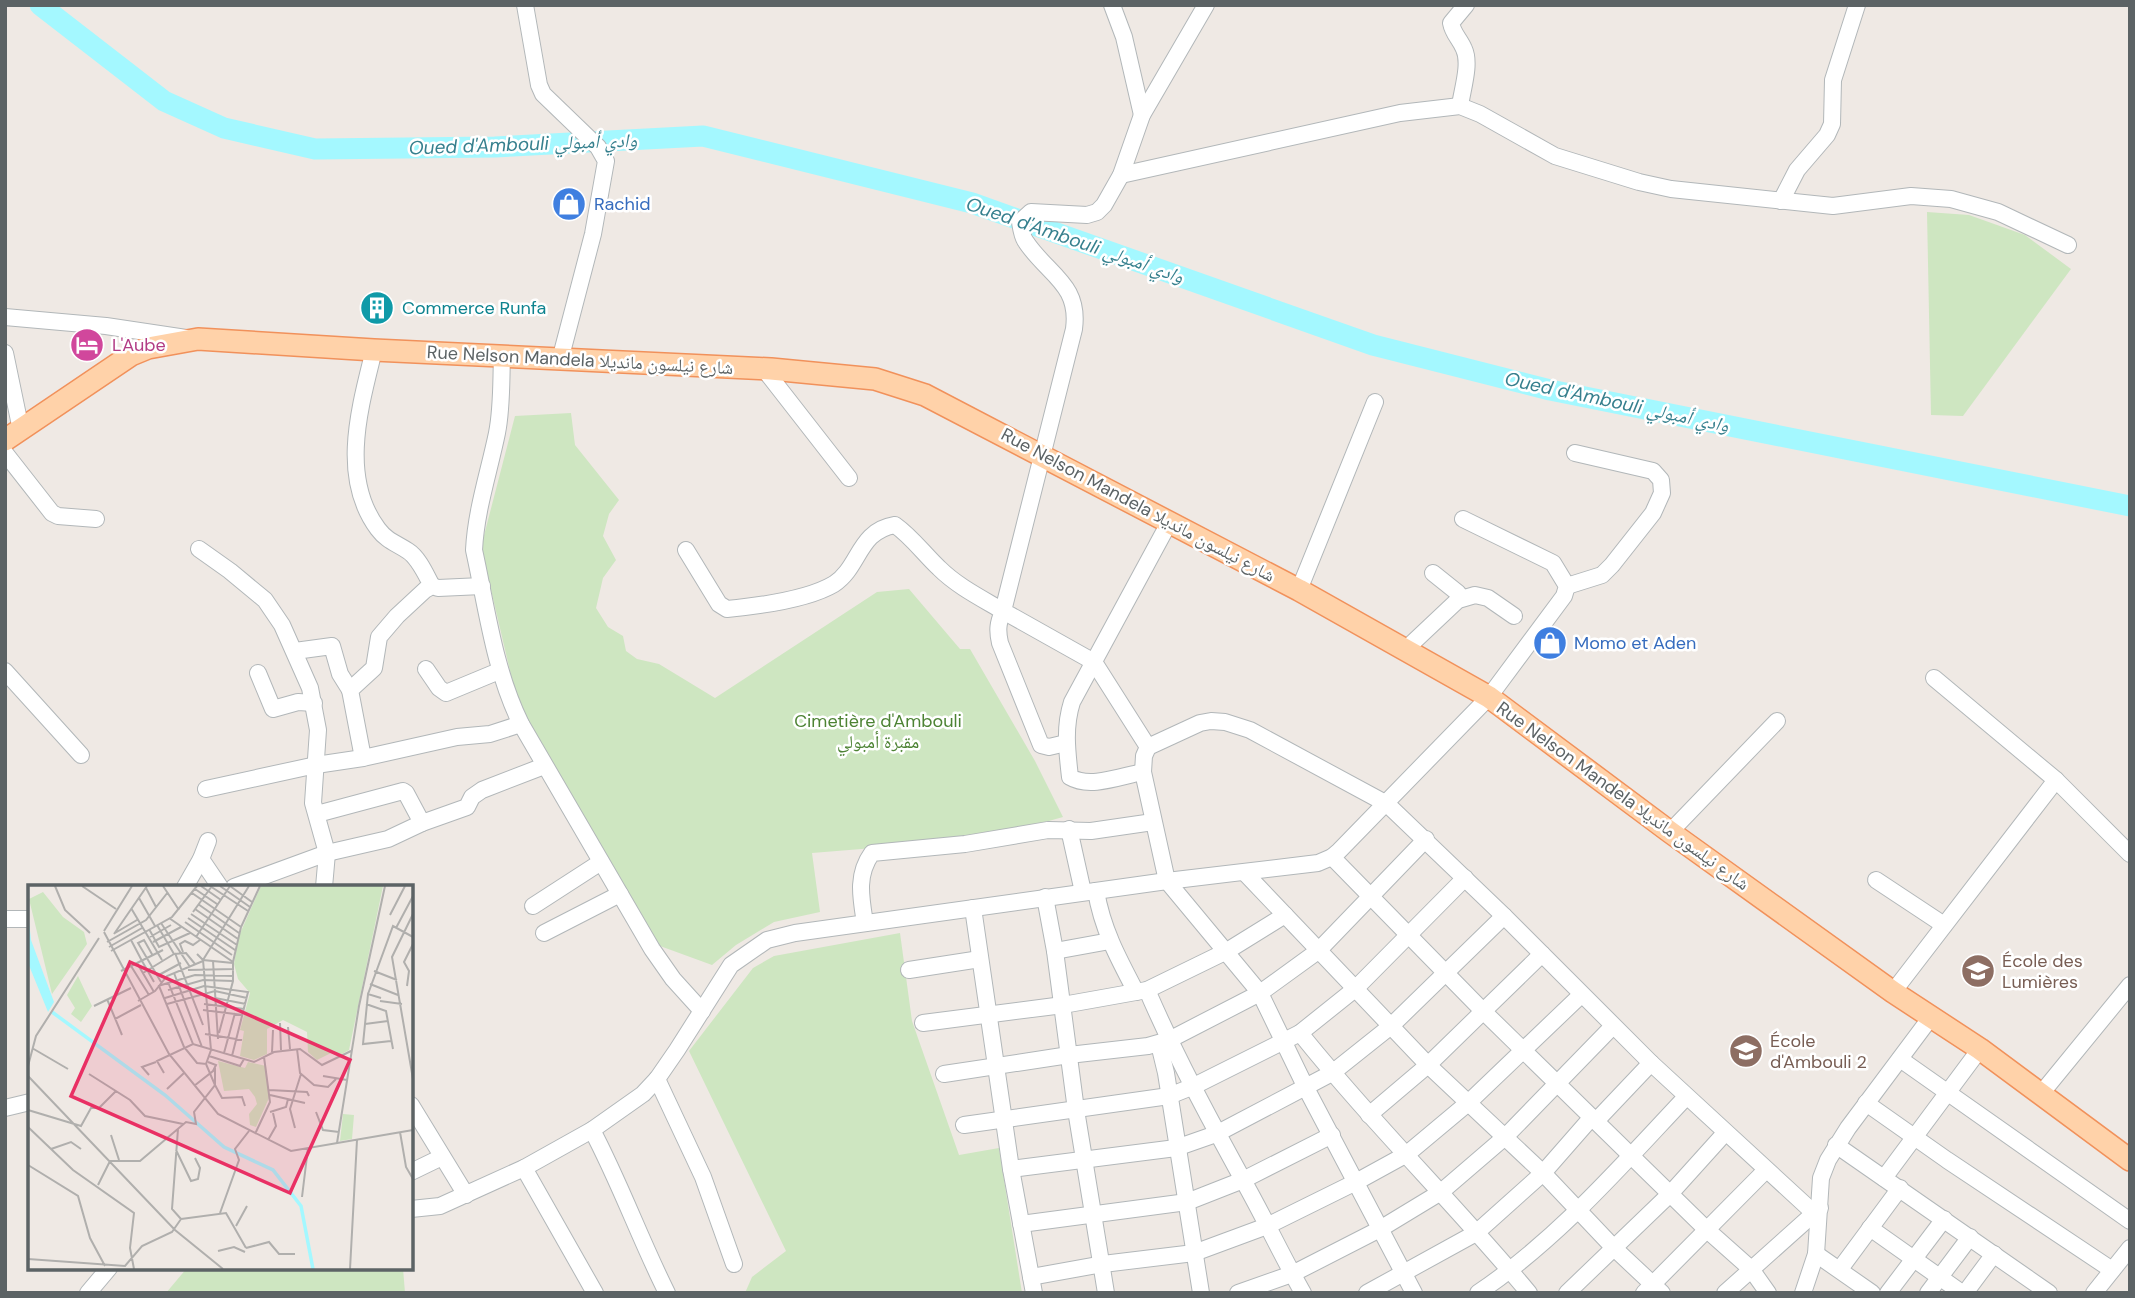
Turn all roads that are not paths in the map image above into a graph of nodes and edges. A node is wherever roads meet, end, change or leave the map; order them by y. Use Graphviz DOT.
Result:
graph roads {
  1 [pos="525,5"];
  2 [pos="1112,5"];
  3 [pos="1206,5"];
  4 [pos="1466,5"];
  5 [pos="1857,5"];
  6 [pos="1460,106"];
  7 [pos="1142,115"];
  8 [pos="1121,174"];
  9 [pos="1781,201"];
  10 [pos="2068,245"];
  11 [pos="5,317"];
  12 [pos="198,340"];
  13 [pos="374,351"];
  14 [pos="5,353"];
  15 [pos="502,357"];
  16 [pos="560,360"];
  17 [pos="764,369"];
  18 [pos="1375,402"];
  19 [pos="13,435"];
  20 [pos="5,453"];
  21 [pos="1575,453"];
  22 [pos="1044,456"];
  23 [pos="849,478"];
  24 [pos="96,519"];
  25 [pos="1463,519"];
  26 [pos="1170,521"];
  27 [pos="200,550"];
  28 [pos="686,550"];
  29 [pos="1433,573"];
  30 [pos="432,586"];
  31 [pos="482,586"];
  32 [pos="1567,586"];
  33 [pos="1299,590"];
  34 [pos="1458,600"];
  35 [pos="1003,611"];
  36 [pos="1514,617"];
  37 [pos="1406,649"];
  38 [pos="295,651"];
  39 [pos="1094,662"];
  40 [pos="426,669"];
  41 [pos="5,671"];
  42 [pos="499,671"];
  43 [pos="258,673"];
  44 [pos="1934,678"];
  45 [pos="350,690"];
  46 [pos="1489,697"];
  47 [pos="314,703"];
  48 [pos="1777,721"];
  49 [pos="521,724"];
  50 [pos="1066,744"];
  51 [pos="1148,747"];
  52 [pos="81,755"];
  53 [pos="363,758"];
  54 [pos="316,765"];
  55 [pos="544,766"];
  56 [pos="1143,772"];
  57 [pos="2056,780"];
  58 [pos="206,789"];
  59 [pos="1387,804"];
  60 [pos="317,814"];
  61 [pos="1153,822"];
  62 [pos="422,823"];
  63 [pos="1069,829"];
  64 [pos="1670,832"];
  65 [pos="1426,839"];
  66 [pos="208,841"];
  67 [pos="327,853"];
  68 [pos="2130,854"];
  69 [pos="1332,858"];
  70 [pos="201,859"];
  71 [pos="601,862"];
  72 [pos="1245,873"];
  73 [pos="1465,878"];
  74 [pos="1167,880"];
  75 [pos="1876,880"];
  76 [pos="186,885"];
  77 [pos="219,885"];
  78 [pos="239,885"];
  79 [pos="324,885"];
  80 [pos="1089,891"];
  81 [pos="620,894"];
  82 [pos="1045,897"];
  83 [pos="1370,897"];
  84 [pos="533,906"];
  85 [pos="973,908"];
  86 [pos="1285,915"];
  87 [pos="1504,916"];
  88 [pos="5,919"];
  89 [pos="28,919"];
  90 [pos="865,923"];
  91 [pos="1944,925"];
  92 [pos="544,933"];
  93 [pos="1408,935"];
  94 [pos="1110,941"];
  95 [pos="1055,951"];
  96 [pos="1227,951"];
  97 [pos="1318,951"];
  98 [pos="1542,954"];
  99 [pos="980,960"];
  100 [pos="909,970"];
  101 [pos="1446,972"];
  102 [pos="2130,985"];
  103 [pos="1355,989"];
  104 [pos="1142,991"];
  105 [pos="1894,992"];
  106 [pos="1259,993"];
  107 [pos="1581,995"];
  108 [pos="1063,1005"];
  109 [pos="702,1011"];
  110 [pos="1483,1011"];
  111 [pos="988,1014"];
  112 [pos="1931,1017"];
  113 [pos="923,1023"];
  114 [pos="1391,1026"];
  115 [pos="1613,1026"];
  116 [pos="1300,1032"];
  117 [pos="1164,1042"];
  118 [pos="1285,1042"];
  119 [pos="1522,1048"];
  120 [pos="1980,1049"];
  121 [pos="1069,1055"];
  122 [pos="1900,1059"];
  123 [pos="1650,1063"];
  124 [pos="1428,1065"];
  125 [pos="995,1067"];
  126 [pos="1332,1073"];
  127 [pos="944,1074"];
  128 [pos="657,1079"];
  129 [pos="1557,1082"];
  130 [pos="1194,1086"];
  131 [pos="1306,1088"];
  132 [pos="1949,1092"];
  133 [pos="2040,1095"];
  134 [pos="1169,1096"];
  135 [pos="1686,1097"];
  136 [pos="28,1102"];
  137 [pos="1468,1102"];
  138 [pos="1866,1103"];
  139 [pos="5,1108"];
  140 [pos="413,1108"];
  141 [pos="1076,1110"];
  142 [pos="1369,1115"];
  143 [pos="1004,1118"];
  144 [pos="1594,1119"];
  145 [pos="964,1125"];
  146 [pos="592,1130"];
  147 [pos="1725,1133"];
  148 [pos="1216,1134"];
  149 [pos="1332,1135"];
  150 [pos="1505,1137"];
  151 [pos="1915,1139"];
  152 [pos="1836,1144"];
  153 [pos="1176,1148"];
  154 [pos="1407,1154"];
  155 [pos="1631,1155"];
  156 [pos="442,1157"];
  157 [pos="2130,1160"];
  158 [pos="1084,1161"];
  159 [pos="524,1168"];
  160 [pos="1011,1169"];
  161 [pos="1766,1170"];
  162 [pos="413,1171"];
  163 [pos="1544,1173"];
  164 [pos="1884,1178"];
  165 [pos="1243,1180"];
  166 [pos="1356,1182"];
  167 [pos="1900,1188"];
  168 [pos="1441,1192"];
  169 [pos="1670,1194"];
  170 [pos="466,1195"];
  171 [pos="1187,1202"];
  172 [pos="413,1209"];
  173 [pos="1579,1210"];
  174 [pos="1817,1211"];
  175 [pos="1092,1213"];
  176 [pos="1944,1219"];
  177 [pos="2130,1221"];
  178 [pos="1021,1224"];
  179 [pos="1267,1226"];
  180 [pos="1870,1228"];
  181 [pos="1380,1229"];
  182 [pos="1706,1229"];
  183 [pos="1476,1233"];
  184 [pos="1970,1237"];
  185 [pos="1614,1248"];
  186 [pos="2130,1248"];
  187 [pos="1194,1253"];
  188 [pos="1816,1254"];
  189 [pos="1994,1254"];
  190 [pos="1913,1258"];
  191 [pos="734,1264"];
  192 [pos="1103,1264"];
  193 [pos="1751,1269"];
  194 [pos="1840,1269"];
  195 [pos="107,1270"];
  196 [pos="2112,1270"];
  197 [pos="1511,1271"];
  198 [pos="1292,1274"];
  199 [pos="1403,1274"];
  200 [pos="1940,1277"];
  201 [pos="1032,1285"];
  202 [pos="1653,1290"];
  203 [pos="2039,1290"];
  204 [pos="1867,1291"];
  205 [pos="88,1293"];
  206 [pos="595,1293"];
  207 [pos="667,1293"];
  208 [pos="1106,1293"];
  209 [pos="1201,1293"];
  210 [pos="1238,1293"];
  211 [pos="1303,1293"];
  212 [pos="1367,1293"];
  213 [pos="1414,1293"];
  214 [pos="1478,1293"];
  215 [pos="1529,1293"];
  216 [pos="1567,1293"];
  217 [pos="1725,1293"];
  218 [pos="1769,1293"];
  219 [pos="1803,1293"];
  220 [pos="1888,1293"];
  221 [pos="1927,1293"];
  222 [pos="1963,1293"];
  223 [pos="2094,1293"];
  1 -- 16 [label="street"];
  2 -- 7 [label="street"];
  3 -- 7 [label="street"];
  4 -- 6 [label="street"];
  5 -- 9 [label="street"];
  6 -- 8 [label="street"];
  6 -- 9 [label="street"];
  7 -- 8 [label="street"];
  8 -- 22 [label="street"];
  9 -- 10 [label="street"];
  11 -- 12 [label="street"];
  12 -- 13 [label="main road, Rue Nelson Mandela شارع نيلسون مانديلا"];
  12 -- 19 [label="main road, Rue Nelson Mandela شارع نيلسون مانديلا"];
  13 -- 15 [label="main road, Rue Nelson Mandela شارع نيلسون مانديلا"];
  13 -- 30 [label="street"];
  14 -- 19 [label="street"];
  15 -- 16 [label="main road, Rue Nelson Mandela شارع نيلسون مانديلا"];
  15 -- 31 [label="street"];
  16 -- 17 [label="main road, Rue Nelson Mandela شارع نيلسون مانديلا"];
  17 -- 22 [label="main road, Rue Nelson Mandela شارع نيلسون مانديلا"];
  17 -- 23 [label="street"];
  18 -- 33 [label="street"];
  20 -- 24 [label="street"];
  21 -- 32 [label="street"];
  22 -- 26 [label="main road, Rue Nelson Mandela شارع نيلسون مانديلا"];
  22 -- 35 [label="street"];
  25 -- 32 [label="street"];
  26 -- 33 [label="main road, Rue Nelson Mandela شارع نيلسون مانديلا"];
  26 -- 39 [label="street"];
  27 -- 38 [label="street"];
  28 -- 35 [label="street"];
  29 -- 34 [label="street"];
  30 -- 31 [label="street"];
  30 -- 45 [label="street"];
  31 -- 42 [label="street"];
  32 -- 46 [label="street"];
  33 -- 37 [label="main road, Rue Nelson Mandela شارع نيلسون مانديلا"];
  34 -- 36 [label="street"];
  34 -- 37 [label="street"];
  35 -- 39 [label="street"];
  35 -- 50 [label="street"];
  37 -- 46 [label="main road, Rue Nelson Mandela شارع نيلسون مانديلا"];
  38 -- 45 [label="street"];
  38 -- 47 [label="street"];
  39 -- 50 [label="street"];
  39 -- 51 [label="street"];
  40 -- 42 [label="street"];
  41 -- 52 [label="street"];
  42 -- 49 [label="street"];
  43 -- 47 [label="street"];
  44 -- 57 [label="street"];
  45 -- 53 [label="street"];
  46 -- 59 [label="street"];
  46 -- 64 [label="main road, Rue Nelson Mandela شارع نيلسون مانديلا"];
  47 -- 54 [label="street"];
  48 -- 64 [label="street"];
  49 -- 53 [label="street"];
  49 -- 55 [label="street"];
  50 -- 56 [label="street"];
  51 -- 56 [label="street"];
  51 -- 59 [label="street"];
  53 -- 54 [label="street"];
  54 -- 58 [label="street"];
  54 -- 60 [label="street"];
  55 -- 62 [label="street"];
  55 -- 71 [label="street"];
  56 -- 61 [label="street"];
  57 -- 68 [label="street"];
  57 -- 91 [label="street"];
  59 -- 65 [label="street"];
  59 -- 69 [label="street"];
  60 -- 62 [label="street"];
  60 -- 67 [label="street"];
  61 -- 63 [label="street"];
  61 -- 74 [label="street"];
  62 -- 67 [label="street"];
  63 -- 80 [label="street"];
  63 -- 90 [label="street"];
  64 -- 105 [label="main road, Rue Nelson Mandela شارع نيلسون مانديلا"];
  65 -- 73 [label="street"];
  65 -- 83 [label="street"];
  66 -- 70 [label="street"];
  67 -- 78 [label="street"];
  67 -- 79 [label="street"];
  69 -- 72 [label="street"];
  69 -- 83 [label="street"];
  70 -- 76 [label="street"];
  70 -- 77 [label="street"];
  71 -- 81 [label="street"];
  71 -- 84 [label="street"];
  72 -- 74 [label="street"];
  72 -- 86 [label="street"];
  73 -- 87 [label="street"];
  73 -- 93 [label="street"];
  74 -- 80 [label="street"];
  74 -- 96 [label="street"];
  75 -- 91 [label="street"];
  80 -- 82 [label="street"];
  80 -- 94 [label="street"];
  81 -- 92 [label="street"];
  81 -- 109 [label="street"];
  82 -- 85 [label="street"];
  82 -- 95 [label="street"];
  83 -- 93 [label="street"];
  83 -- 97 [label="street"];
  85 -- 90 [label="street"];
  85 -- 99 [label="street"];
  86 -- 96 [label="street"];
  86 -- 97 [label="street"];
  87 -- 98 [label="street"];
  87 -- 101 [label="street"];
  88 -- 89 [label="street"];
  90 -- 109 [label="street"];
  91 -- 105 [label="street"];
  93 -- 101 [label="street"];
  93 -- 103 [label="street"];
  94 -- 95 [label="street"];
  94 -- 104 [label="street"];
  95 -- 108 [label="street"];
  96 -- 104 [label="street"];
  96 -- 106 [label="street"];
  97 -- 103 [label="street"];
  97 -- 106 [label="street"];
  98 -- 107 [label="street"];
  98 -- 110 [label="street"];
  99 -- 100 [label="street"];
  99 -- 111 [label="street"];
  101 -- 110 [label="street"];
  101 -- 114 [label="street"];
  102 -- 133 [label="street"];
  103 -- 114 [label="street"];
  103 -- 116 [label="street"];
  104 -- 108 [label="street"];
  104 -- 117 [label="street"];
  105 -- 112 [label="main road, Rue Nelson Mandela شارع نيلسون مانديلا"];
  106 -- 117 [label="street"];
  106 -- 118 [label="street"];
  107 -- 115 [label="street"];
  107 -- 119 [label="street"];
  108 -- 111 [label="street"];
  108 -- 121 [label="street"];
  109 -- 128 [label="street"];
  110 -- 119 [label="street"];
  110 -- 124 [label="street"];
  111 -- 113 [label="street"];
  111 -- 125 [label="street"];
  112 -- 120 [label="main road, Rue Nelson Mandela شارع نيلسون مانديلا"];
  112 -- 122 [label="street"];
  114 -- 124 [label="street"];
  114 -- 126 [label="street"];
  115 -- 123 [label="street"];
  115 -- 129 [label="street"];
  116 -- 118 [label="street"];
  116 -- 126 [label="street"];
  117 -- 121 [label="street"];
  117 -- 130 [label="street"];
  117 -- 134 [label="street"];
  118 -- 130 [label="street"];
  118 -- 131 [label="street"];
  119 -- 129 [label="street"];
  119 -- 137 [label="street"];
  120 -- 132 [label="street"];
  120 -- 133 [label="main road, Rue Nelson Mandela شارع نيلسون مانديلا"];
  121 -- 125 [label="street"];
  121 -- 141 [label="street"];
  122 -- 132 [label="street"];
  122 -- 138 [label="street"];
  123 -- 135 [label="street"];
  123 -- 144 [label="street"];
  124 -- 137 [label="street"];
  124 -- 142 [label="street"];
  125 -- 127 [label="street"];
  125 -- 143 [label="street"];
  126 -- 131 [label="street"];
  126 -- 142 [label="street"];
  128 -- 146 [label="street"];
  128 -- 191 [label="street"];
  129 -- 144 [label="street"];
  129 -- 150 [label="street"];
  130 -- 134 [label="street"];
  130 -- 148 [label="street"];
  131 -- 148 [label="street"];
  131 -- 149 [label="street"];
  132 -- 151 [label="street"];
  132 -- 177 [label="street"];
  133 -- 157 [label="main road, Rue Nelson Mandela شارع نيلسون مانديلا"];
  134 -- 141 [label="street"];
  134 -- 153 [label="street"];
  135 -- 147 [label="street"];
  135 -- 155 [label="street"];
  136 -- 139 [label="street"];
  137 -- 150 [label="street"];
  137 -- 154 [label="street"];
  138 -- 151 [label="street"];
  138 -- 152 [label="street"];
  140 -- 156 [label="street"];
  141 -- 143 [label="street"];
  141 -- 158 [label="street"];
  142 -- 154 [label="street"];
  143 -- 145 [label="street"];
  143 -- 160 [label="street"];
  144 -- 155 [label="street"];
  144 -- 163 [label="street"];
  146 -- 159 [label="street"];
  146 -- 207 [label="street"];
  147 -- 161 [label="street"];
  147 -- 169 [label="street"];
  148 -- 153 [label="street"];
  148 -- 165 [label="street"];
  149 -- 165 [label="street"];
  149 -- 166 [label="street"];
  150 -- 163 [label="street"];
  150 -- 168 [label="street"];
  151 -- 164 [label="street"];
  151 -- 196 [label="street"];
  152 -- 164 [label="street"];
  152 -- 174 [label="street"];
  153 -- 158 [label="street"];
  153 -- 171 [label="street"];
  154 -- 166 [label="street"];
  154 -- 168 [label="street"];
  155 -- 169 [label="street"];
  155 -- 173 [label="street"];
  156 -- 162 [label="street"];
  156 -- 170 [label="street"];
  158 -- 160 [label="street"];
  158 -- 175 [label="street"];
  159 -- 170 [label="street"];
  159 -- 206 [label="street"];
  160 -- 178 [label="street"];
  161 -- 174 [label="street"];
  161 -- 182 [label="street"];
  163 -- 173 [label="street"];
  163 -- 183 [label="street"];
  164 -- 167 [label="street"];
  165 -- 171 [label="street"];
  165 -- 179 [label="street"];
  166 -- 179 [label="street"];
  166 -- 181 [label="street"];
  167 -- 176 [label="street"];
  167 -- 180 [label="street"];
  168 -- 181 [label="street"];
  168 -- 183 [label="street"];
  169 -- 182 [label="street"];
  169 -- 185 [label="street"];
  170 -- 172 [label="street"];
  171 -- 175 [label="street"];
  171 -- 187 [label="street"];
  173 -- 185 [label="street"];
  173 -- 197 [label="street"];
  174 -- 188 [label="street"];
  174 -- 193 [label="street"];
  175 -- 178 [label="street"];
  175 -- 192 [label="street"];
  176 -- 184 [label="street"];
  176 -- 190 [label="street"];
  178 -- 201 [label="street"];
  179 -- 187 [label="street"];
  179 -- 198 [label="street"];
  180 -- 190 [label="street"];
  180 -- 194 [label="street"];
  181 -- 198 [label="street"];
  181 -- 199 [label="street"];
  182 -- 193 [label="street"];
  182 -- 202 [label="street"];
  183 -- 197 [label="street"];
  183 -- 199 [label="street"];
  184 -- 189 [label="street"];
  184 -- 200 [label="street"];
  185 -- 202 [label="street"];
  185 -- 216 [label="street"];
  186 -- 196 [label="street"];
  187 -- 192 [label="street"];
  187 -- 209 [label="street"];
  188 -- 194 [label="street"];
  188 -- 219 [label="street"];
  189 -- 203 [label="street"];
  189 -- 222 [label="street"];
  190 -- 200 [label="street"];
  190 -- 220 [label="street"];
  192 -- 201 [label="street"];
  192 -- 208 [label="street"];
  193 -- 217 [label="street"];
  193 -- 218 [label="street"];
  194 -- 204 [label="street"];
  195 -- 205 [label="street"];
  196 -- 223 [label="street"];
  197 -- 214 [label="street"];
  197 -- 215 [label="street"];
  198 -- 210 [label="street"];
  198 -- 211 [label="street"];
  199 -- 212 [label="street"];
  199 -- 213 [label="street"];
  200 -- 221 [label="street"];
  200 -- 222 [label="street"];
}
